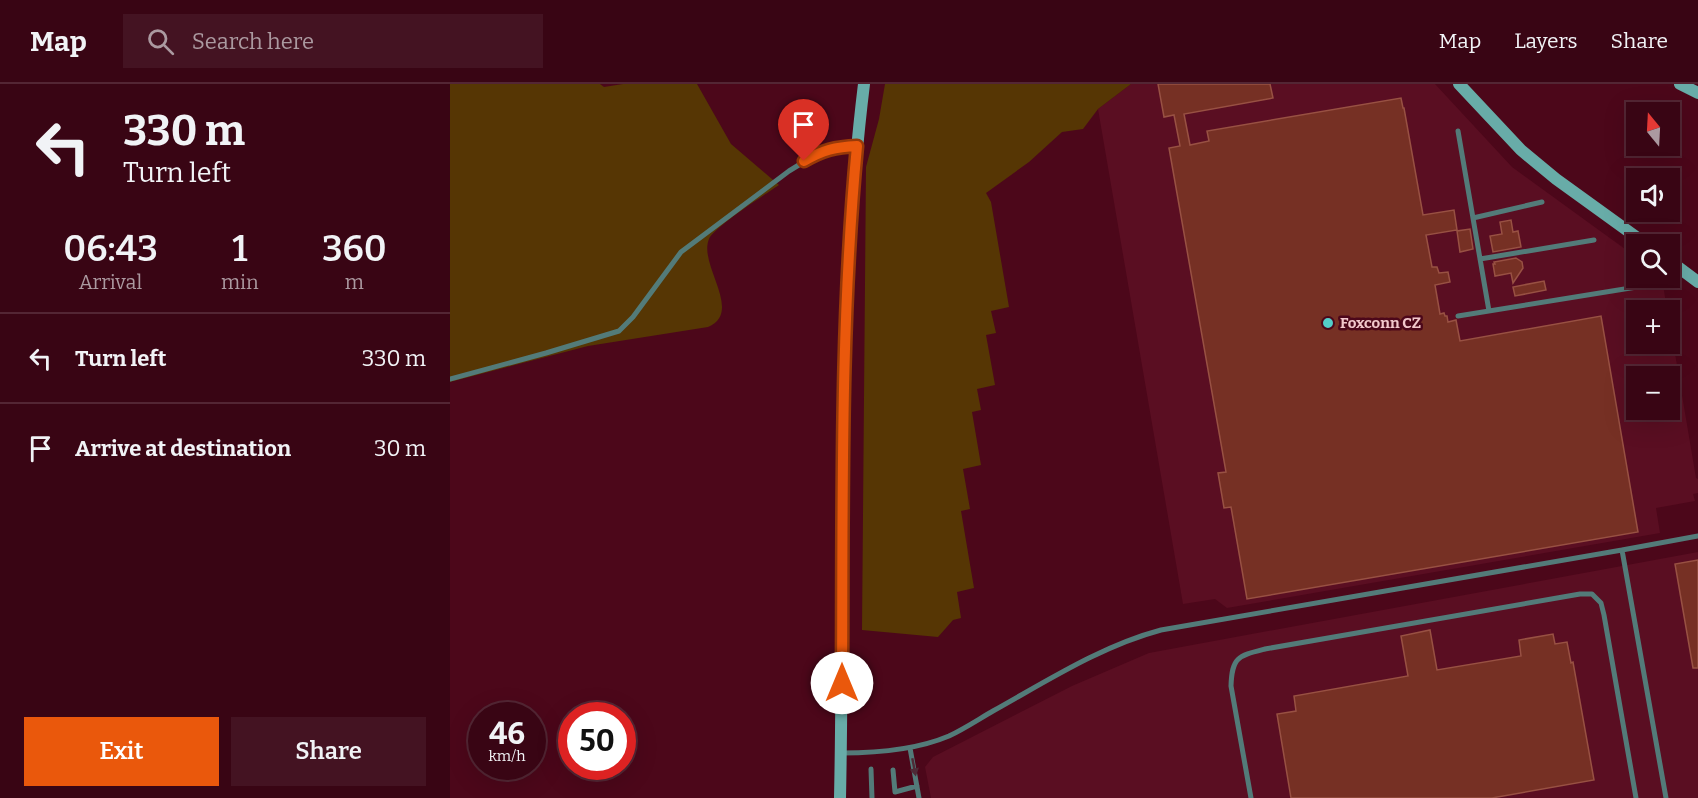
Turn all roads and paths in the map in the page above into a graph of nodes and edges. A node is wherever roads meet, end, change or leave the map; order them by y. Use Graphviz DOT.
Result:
graph roads {
  1 [pos="864,84"];
  2 [pos="1459,84"];
  3 [pos="1680,84"];
  4 [pos="1698,93"];
  5 [pos="1458,131"];
  6 [pos="857,146"];
  7 [pos="1542,202"];
  8 [pos="1473,218"];
  9 [pos="1632,234"];
  10 [pos="1594,240"];
  11 [pos="1480,260"];
  12 [pos="1680,268"];
  13 [pos="1698,282"];
  14 [pos="1631,288"];
  15 [pos="1489,311"];
  16 [pos="1458,316"];
  17 [pos="450,378"];
  18 [pos="1698,536"];
  19 [pos="1622,550"];
  20 [pos="910,748"];
  21 [pos="841,753"];
  22 [pos="872,770"];
  23 [pos="893,770"];
  24 [pos="917,786"];
  25 [pos="895,795"];
  26 [pos="840,798"];
  27 [pos="872,798"];
  28 [pos="919,798"];
  29 [pos="1251,798"];
  30 [pos="1636,798"];
  31 [pos="1666,798"];
  1 -- 6 [label="main road"];
  2 -- 9 [label="main road"];
  3 -- 4 [label="main road"];
  5 -- 8 [label="lane"];
  6 -- 17 [label="lane"];
  6 -- 21 [label="main road"];
  7 -- 8 [label="lane"];
  8 -- 11 [label="lane"];
  10 -- 11 [label="lane"];
  11 -- 15 [label="lane"];
  12 -- 13 [label="main road"];
  14 -- 15 [label="lane"];
  15 -- 16 [label="lane"];
  18 -- 19 [label="lane"];
  19 -- 20 [label="lane"];
  19 -- 31 [label="lane"];
  20 -- 21 [label="lane"];
  20 -- 24 [label="lane, one-way"];
  21 -- 26 [label="main road"];
  22 -- 27 [label="lane"];
  23 -- 25 [label="lane"];
  24 -- 25 [label="lane"];
  24 -- 28 [label="lane"];
  29 -- 30 [label="lane"];
}
